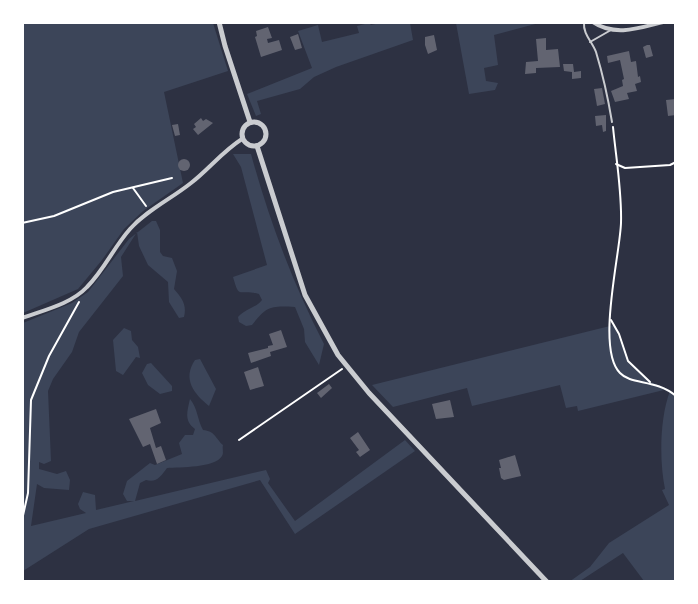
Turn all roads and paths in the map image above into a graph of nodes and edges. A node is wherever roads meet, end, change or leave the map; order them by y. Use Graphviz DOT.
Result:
graph roads {
  1 [pos="219,22"];
  2 [pos="584,22"];
  3 [pos="593,22"];
  4 [pos="663,22"];
  5 [pos="611,30"];
  6 [pos="590,42"];
  7 [pos="250,122"];
  8 [pos="612,122"];
  9 [pos="242,139"];
  10 [pos="257,146"];
  11 [pos="676,162"];
  12 [pos="616,164"];
  13 [pos="172,178"];
  14 [pos="133,188"];
  15 [pos="151,212"];
  16 [pos="22,223"];
  17 [pos="87,287"];
  18 [pos="22,318"];
  19 [pos="610,320"];
  20 [pos="346,366"];
  21 [pos="651,382"];
  22 [pos="676,396"];
  23 [pos="239,440"];
  24 [pos="22,520"];
  25 [pos="547,582"];
  1 -- 7 [label="street"];
  2 -- 6 [label="lane"];
  3 -- 5 [label="street"];
  4 -- 5 [label="street"];
  5 -- 6 [label="lane"];
  6 -- 8 [label="lane"];
  7 -- 9 [label="street"];
  7 -- 10 [label="street"];
  8 -- 12 [label="path"];
  9 -- 10 [label="street"];
  9 -- 15 [label="street"];
  10 -- 20 [label="street"];
  11 -- 12 [label="path"];
  12 -- 19 [label="path"];
  13 -- 14 [label="path"];
  14 -- 15 [label="path"];
  14 -- 16 [label="path"];
  15 -- 17 [label="street"];
  17 -- 18 [label="street"];
  17 -- 24 [label="path"];
  19 -- 21 [label="path"];
  19 -- 21 [label="path"];
  20 -- 23 [label="path"];
  20 -- 25 [label="street"];
  21 -- 22 [label="path"];
}
